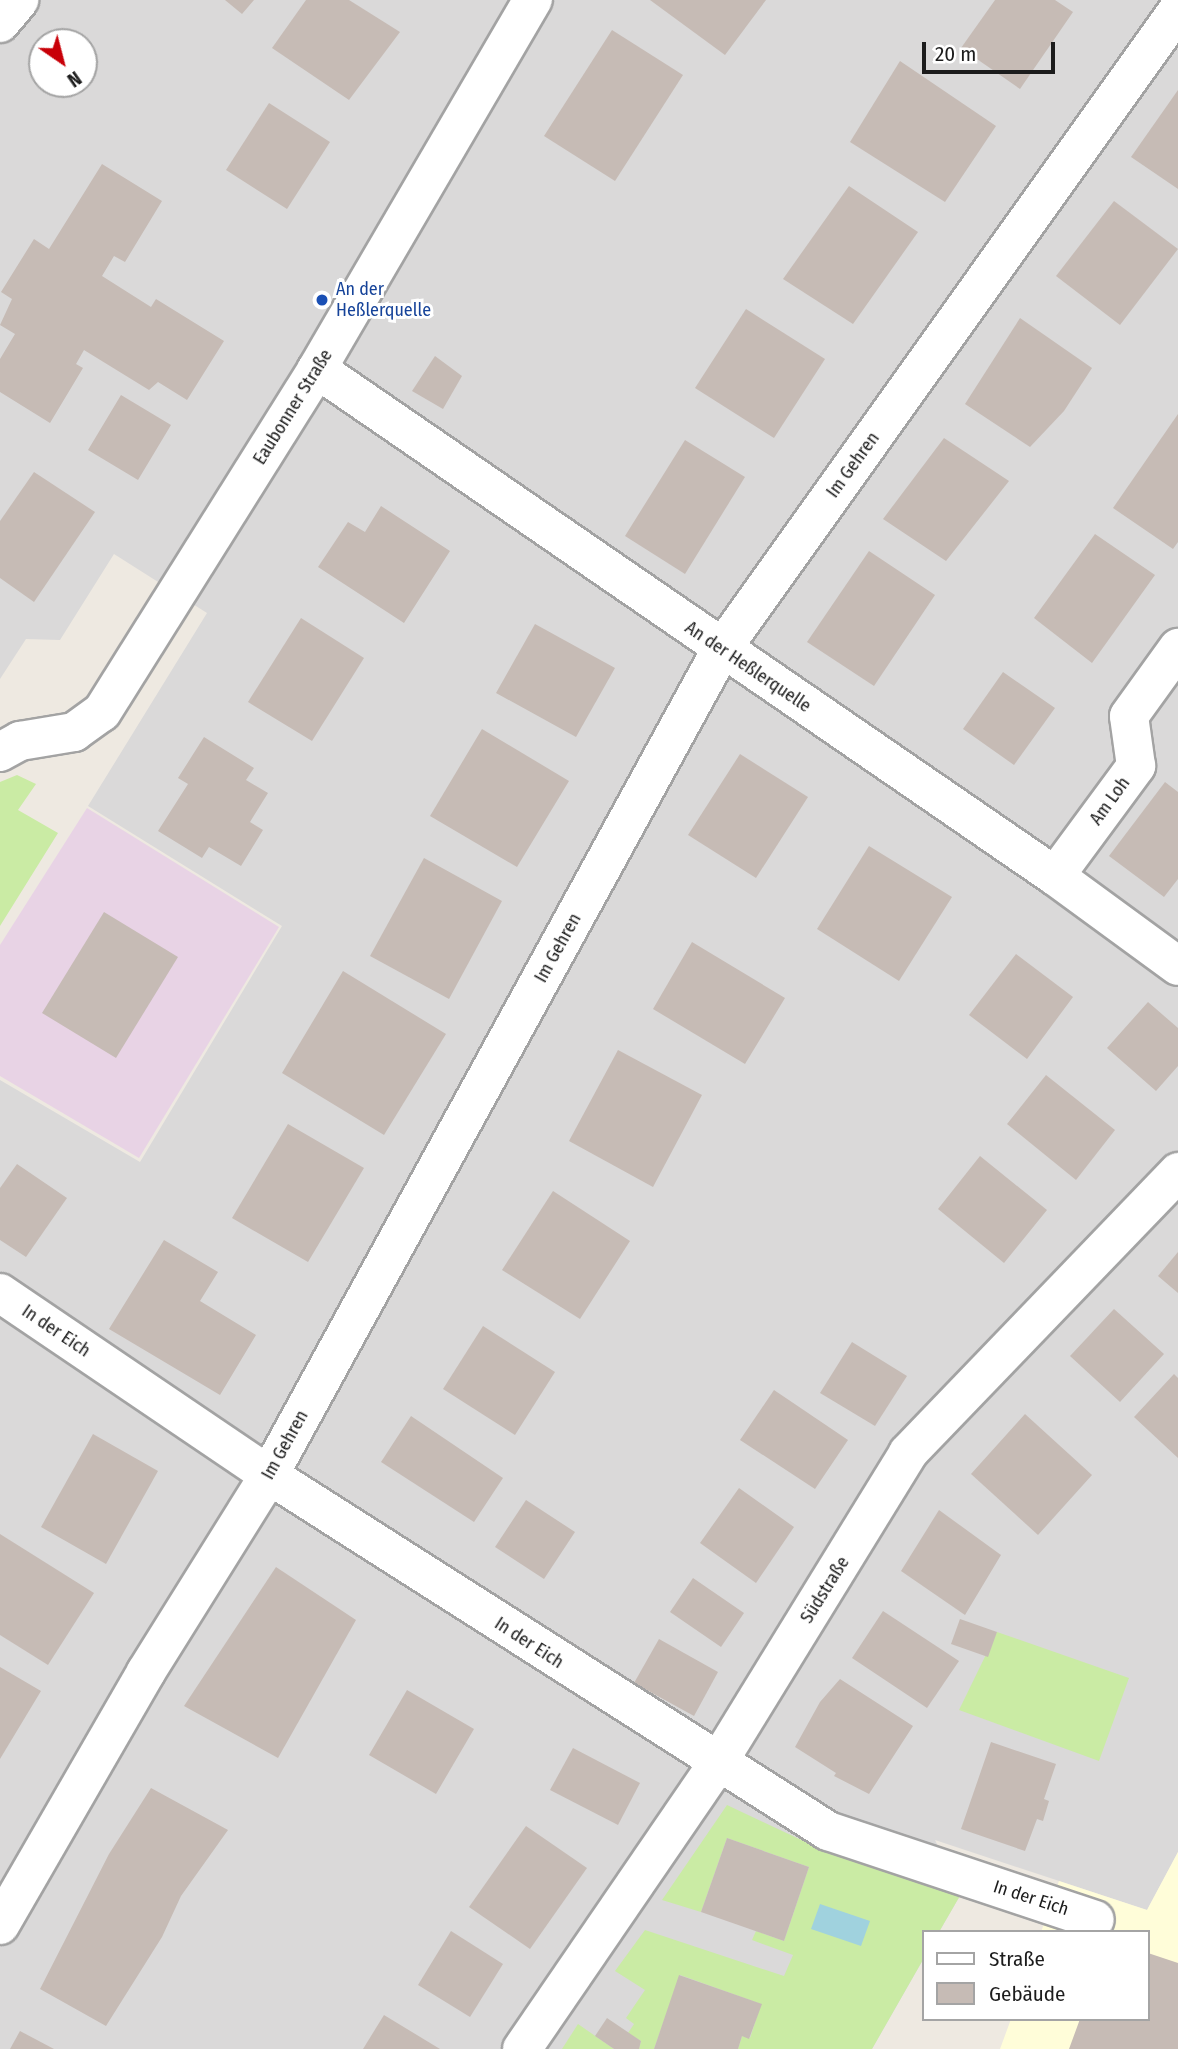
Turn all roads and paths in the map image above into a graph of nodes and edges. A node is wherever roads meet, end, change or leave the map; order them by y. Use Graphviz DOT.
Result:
graph roads {
  1 [pos="19,0"];
  2 [pos="533,0"];
  3 [pos="1178,10"];
  4 [pos="0,23"];
  5 [pos="317,369"];
  6 [pos="1178,648"];
  7 [pos="721,650"];
  8 [pos="0,752"];
  9 [pos="1055,876"];
  10 [pos="1178,966"];
  11 [pos="1178,1171"];
  12 [pos="0,1293"];
  13 [pos="269,1475"];
  14 [pos="717,1764"];
  15 [pos="1095,1920"];
  16 [pos="0,1925"];
  17 [pos="522,2049"];
  1 -- 4 [label="street"];
  2 -- 5 [label="street, Eaubonner Straße"];
  3 -- 7 [label="street, Im Gehren"];
  5 -- 7 [label="street, An der Heßlerquelle"];
  5 -- 8 [label="street, Eaubonner Straße"];
  6 -- 9 [label="street, Am Loh"];
  7 -- 9 [label="street, An der Heßlerquelle"];
  7 -- 13 [label="street, Im Gehren"];
  9 -- 10 [label="street, An der Heßlerquelle"];
  11 -- 14 [label="street, Südstraße"];
  12 -- 13 [label="street, In der Eich"];
  13 -- 14 [label="street, In der Eich"];
  13 -- 16 [label="street, Im Gehren"];
  14 -- 15 [label="street, In der Eich"];
  14 -- 17 [label="street, Südstraße"];
}
